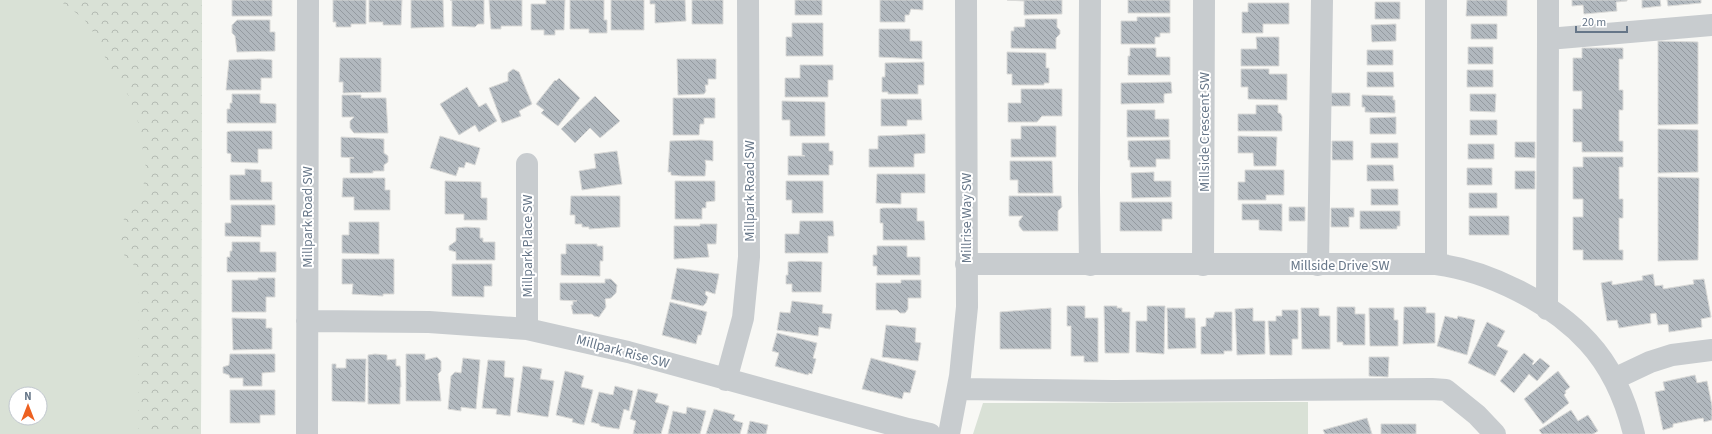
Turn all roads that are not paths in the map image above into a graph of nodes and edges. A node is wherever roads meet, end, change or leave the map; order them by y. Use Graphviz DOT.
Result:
graph roads {
  1 [pos="308,0"];
  2 [pos="748,0"];
  3 [pos="966,0"];
  4 [pos="1090,0"];
  5 [pos="1204,0"];
  6 [pos="1322,0"];
  7 [pos="1436,0"];
  8 [pos="1548,0"];
  9 [pos="1712,25"];
  10 [pos="1548,39"];
  11 [pos="527,164"];
  12 [pos="966,264"];
  13 [pos="1436,264"];
  14 [pos="1090,265"];
  15 [pos="1204,265"];
  16 [pos="1318,265"];
  17 [pos="1548,309"];
  18 [pos="307,321"];
  19 [pos="527,329"];
  20 [pos="1712,350"];
  21 [pos="1614,379"];
  22 [pos="726,380"];
  23 [pos="958,389"];
  24 [pos="307,434"];
  25 [pos="930,434"];
  26 [pos="949,434"];
  27 [pos="1495,434"];
  28 [pos="1634,434"];
  1 -- 18 [label="street, Millpark Road SW"];
  2 -- 22 [label="street, Millpark Road SW"];
  3 -- 12 [label="street, Millrise Way SW"];
  4 -- 14 [label="street"];
  5 -- 15 [label="street, Millside Crescent SW"];
  6 -- 16 [label="street"];
  7 -- 13 [label="street"];
  8 -- 10 [label="street"];
  9 -- 10 [label="street"];
  10 -- 17 [label="street"];
  11 -- 19 [label="street, Millpark Place SW"];
  12 -- 14 [label="street, Millside Drive SW"];
  12 -- 23 [label="street, Millrise Way SW"];
  13 -- 16 [label="street, Millside Drive SW"];
  13 -- 17 [label="street, Millside Drive SW"];
  14 -- 15 [label="street, Millside Drive SW"];
  15 -- 16 [label="street, Millside Drive SW"];
  17 -- 21 [label="street, Millside Drive SW"];
  18 -- 19 [label="street, Millpark Rise SW"];
  18 -- 24 [label="street, Millpark Road SW"];
  19 -- 22 [label="street, Millpark Rise SW"];
  20 -- 21 [label="street"];
  21 -- 28 [label="street, Millside Drive SW"];
  22 -- 25 [label="street, Millpark Rise SW"];
  23 -- 26 [label="street, Millrise Way SW"];
  23 -- 27 [label="street"];
}
